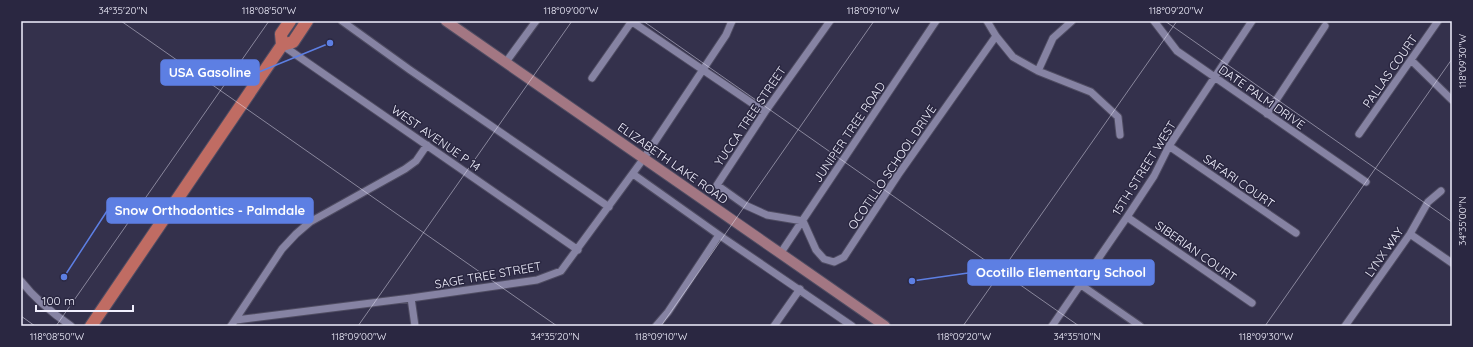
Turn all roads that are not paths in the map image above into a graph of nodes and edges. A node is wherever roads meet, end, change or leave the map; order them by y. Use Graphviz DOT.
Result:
graph roads {
  1 [pos="290,21"];
  2 [pos="307,21"];
  3 [pos="342,21"];
  4 [pos="446,21"];
  5 [pos="536,21"];
  6 [pos="631,21"];
  7 [pos="732,21"];
  8 [pos="830,21"];
  9 [pos="936,21"];
  10 [pos="987,21"];
  11 [pos="1072,21"];
  12 [pos="1154,21"];
  13 [pos="1252,21"];
  14 [pos="1438,21"];
  15 [pos="1325,26"];
  16 [pos="996,36"];
  17 [pos="282,45"];
  18 [pos="1411,60"];
  19 [pos="506,62"];
  20 [pos="702,70"];
  21 [pos="1038,71"];
  22 [pos="592,78"];
  23 [pos="1216,78"];
  24 [pos="1452,100"];
  25 [pos="765,112"];
  26 [pos="1267,114"];
  27 [pos="1359,134"];
  28 [pos="1120,135"];
  29 [pos="427,145"];
  30 [pos="1169,146"];
  31 [pos="644,158"];
  32 [pos="633,174"];
  33 [pos="1366,182"];
  34 [pos="1441,191"];
  35 [pos="609,207"];
  36 [pos="1127,217"];
  37 [pos="803,221"];
  38 [pos="1296,233"];
  39 [pos="1410,234"];
  40 [pos="719,235"];
  41 [pos="578,250"];
  42 [pos="780,254"];
  43 [pos="1452,263"];
  44 [pos="21,281"];
  45 [pos="1081,285"];
  46 [pos="800,289"];
  47 [pos="411,298"];
  48 [pos="1252,303"];
  49 [pos="234,323"];
  50 [pos="880,325"];
  51 [pos="71,326"];
  52 [pos="91,326"];
  53 [pos="415,326"];
  54 [pos="656,326"];
  55 [pos="774,326"];
  56 [pos="852,326"];
  57 [pos="1052,326"];
  58 [pos="1140,326"];
  59 [pos="1344,326"];
  1 -- 17 [label="main road"];
  2 -- 17 [label="main road"];
  3 -- 35 [label="street"];
  4 -- 19 [label="main road, ELIZABETH LAKE ROAD"];
  5 -- 19 [label="street"];
  6 -- 20 [label="street"];
  6 -- 22 [label="street"];
  7 -- 20 [label="street, SAGE TREE STREET"];
  8 -- 25 [label="street, YUCCA TREE STREET"];
  9 -- 37 [label="street, JUNIPER TREE ROAD"];
  10 -- 16 [label="street"];
  11 -- 21 [label="street"];
  12 -- 23 [label="street, DATE PALM DRIVE"];
  13 -- 23 [label="street, 15TH STREET WEST"];
  14 -- 18 [label="street, PALLAS COURT"];
  15 -- 26 [label="street"];
  16 -- 21 [label="street"];
  16 -- 37 [label="street, OCOTILLO SCHOOL DRIVE"];
  17 -- 29 [label="street, WEST AVENUE P 14"];
  17 -- 52 [label="main road"];
  18 -- 24 [label="street"];
  18 -- 27 [label="street, PALLAS COURT"];
  19 -- 31 [label="main road, ELIZABETH LAKE ROAD"];
  20 -- 25 [label="street"];
  20 -- 31 [label="street, SAGE TREE STREET"];
  21 -- 28 [label="street"];
  23 -- 26 [label="street, DATE PALM DRIVE"];
  23 -- 30 [label="street, 15TH STREET WEST"];
  25 -- 37 [label="street, YUCCA TREE STREET"];
  26 -- 33 [label="street, DATE PALM DRIVE"];
  29 -- 41 [label="street, WEST AVENUE P 14"];
  29 -- 49 [label="street"];
  30 -- 36 [label="street, 15TH STREET WEST"];
  30 -- 38 [label="street, SAFARI COURT"];
  31 -- 32 [label="street, SAGE TREE STREET"];
  31 -- 42 [label="main road, ELIZABETH LAKE ROAD"];
  32 -- 35 [label="street, SAGE TREE STREET"];
  32 -- 40 [label="street"];
  34 -- 39 [label="street, LYNX WAY"];
  35 -- 41 [label="street, SAGE TREE STREET"];
  36 -- 45 [label="street, 15TH STREET WEST"];
  36 -- 48 [label="street, SIBERIAN COURT"];
  37 -- 42 [label="street, JUNIPER TREE ROAD"];
  39 -- 43 [label="street"];
  39 -- 59 [label="street, LYNX WAY"];
  40 -- 46 [label="street"];
  40 -- 54 [label="street"];
  41 -- 47 [label="street, SAGE TREE STREET"];
  42 -- 50 [label="main road, ELIZABETH LAKE ROAD"];
  44 -- 51 [label="street"];
  45 -- 57 [label="street, 15TH STREET WEST"];
  45 -- 58 [label="street"];
  46 -- 55 [label="street"];
  46 -- 56 [label="street"];
  47 -- 49 [label="street, SAGE TREE STREET"];
  47 -- 53 [label="street"];
}
